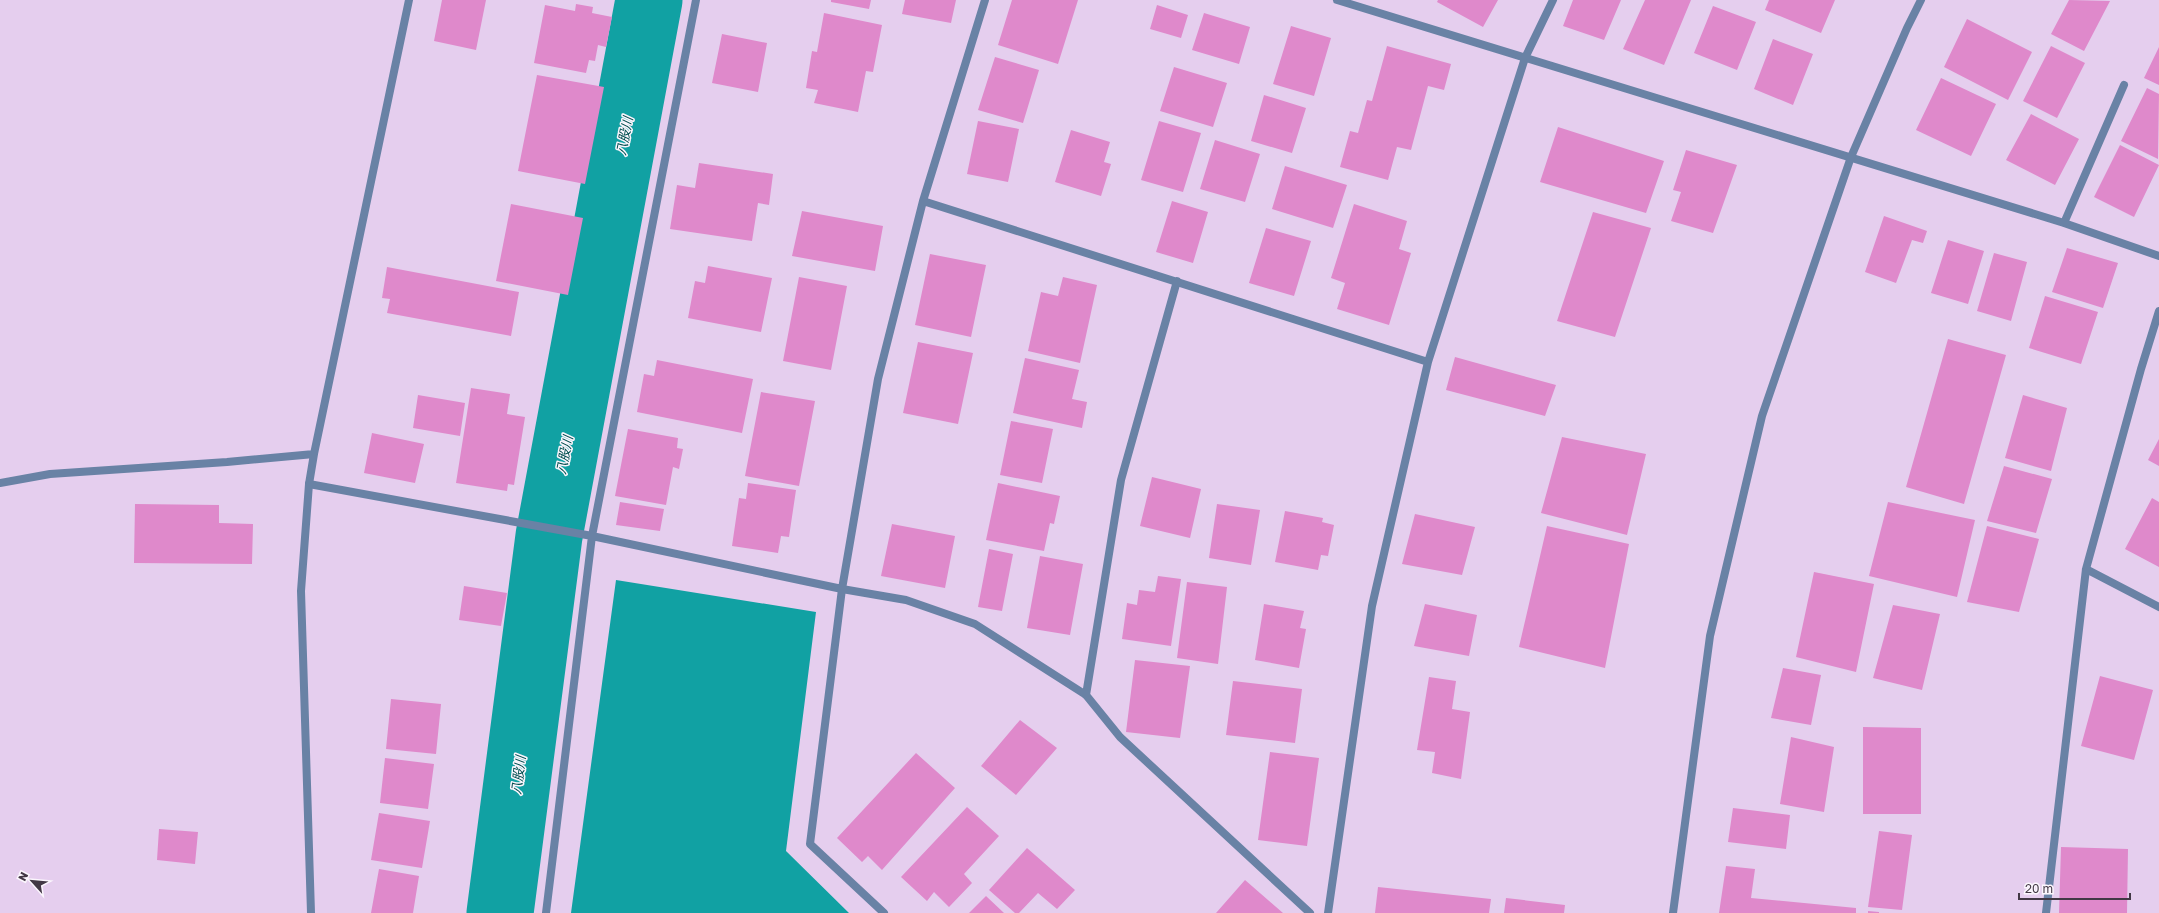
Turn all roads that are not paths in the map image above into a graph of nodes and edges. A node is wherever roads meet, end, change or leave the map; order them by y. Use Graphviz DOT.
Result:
graph roads {
  1 [pos="409,0"];
  2 [pos="696,0"];
  3 [pos="985,0"];
  4 [pos="1337,0"];
  5 [pos="1553,0"];
  6 [pos="1921,0"];
  7 [pos="1525,58"];
  8 [pos="2124,85"];
  9 [pos="1851,157"];
  10 [pos="923,201"];
  11 [pos="2064,223"];
  12 [pos="2159,256"];
  13 [pos="1177,281"];
  14 [pos="2159,311"];
  15 [pos="1428,362"];
  16 [pos="314,454"];
  17 [pos="0,483"];
  18 [pos="309,484"];
  19 [pos="592,536"];
  20 [pos="2086,569"];
  21 [pos="842,589"];
  22 [pos="2159,607"];
  23 [pos="1086,695"];
  24 [pos="311,913"];
  25 [pos="546,913"];
  26 [pos="884,913"];
  27 [pos="1310,913"];
  28 [pos="1328,913"];
  29 [pos="1673,913"];
  30 [pos="2046,913"];
  1 -- 16 [label="street"];
  2 -- 19 [label="street"];
  3 -- 10 [label="street"];
  4 -- 7 [label="street"];
  5 -- 7 [label="street"];
  6 -- 9 [label="street"];
  7 -- 9 [label="street"];
  7 -- 15 [label="street"];
  8 -- 11 [label="street"];
  9 -- 11 [label="street"];
  9 -- 29 [label="street"];
  10 -- 13 [label="street"];
  10 -- 21 [label="street"];
  11 -- 12 [label="street"];
  13 -- 15 [label="street"];
  13 -- 23 [label="street"];
  14 -- 20 [label="street"];
  15 -- 28 [label="street"];
  16 -- 17 [label="street"];
  16 -- 18 [label="street"];
  18 -- 19 [label="street"];
  18 -- 24 [label="street"];
  19 -- 21 [label="street"];
  19 -- 25 [label="street"];
  20 -- 22 [label="street"];
  20 -- 30 [label="street"];
  21 -- 23 [label="street"];
  21 -- 26 [label="street"];
  23 -- 27 [label="street"];
}
